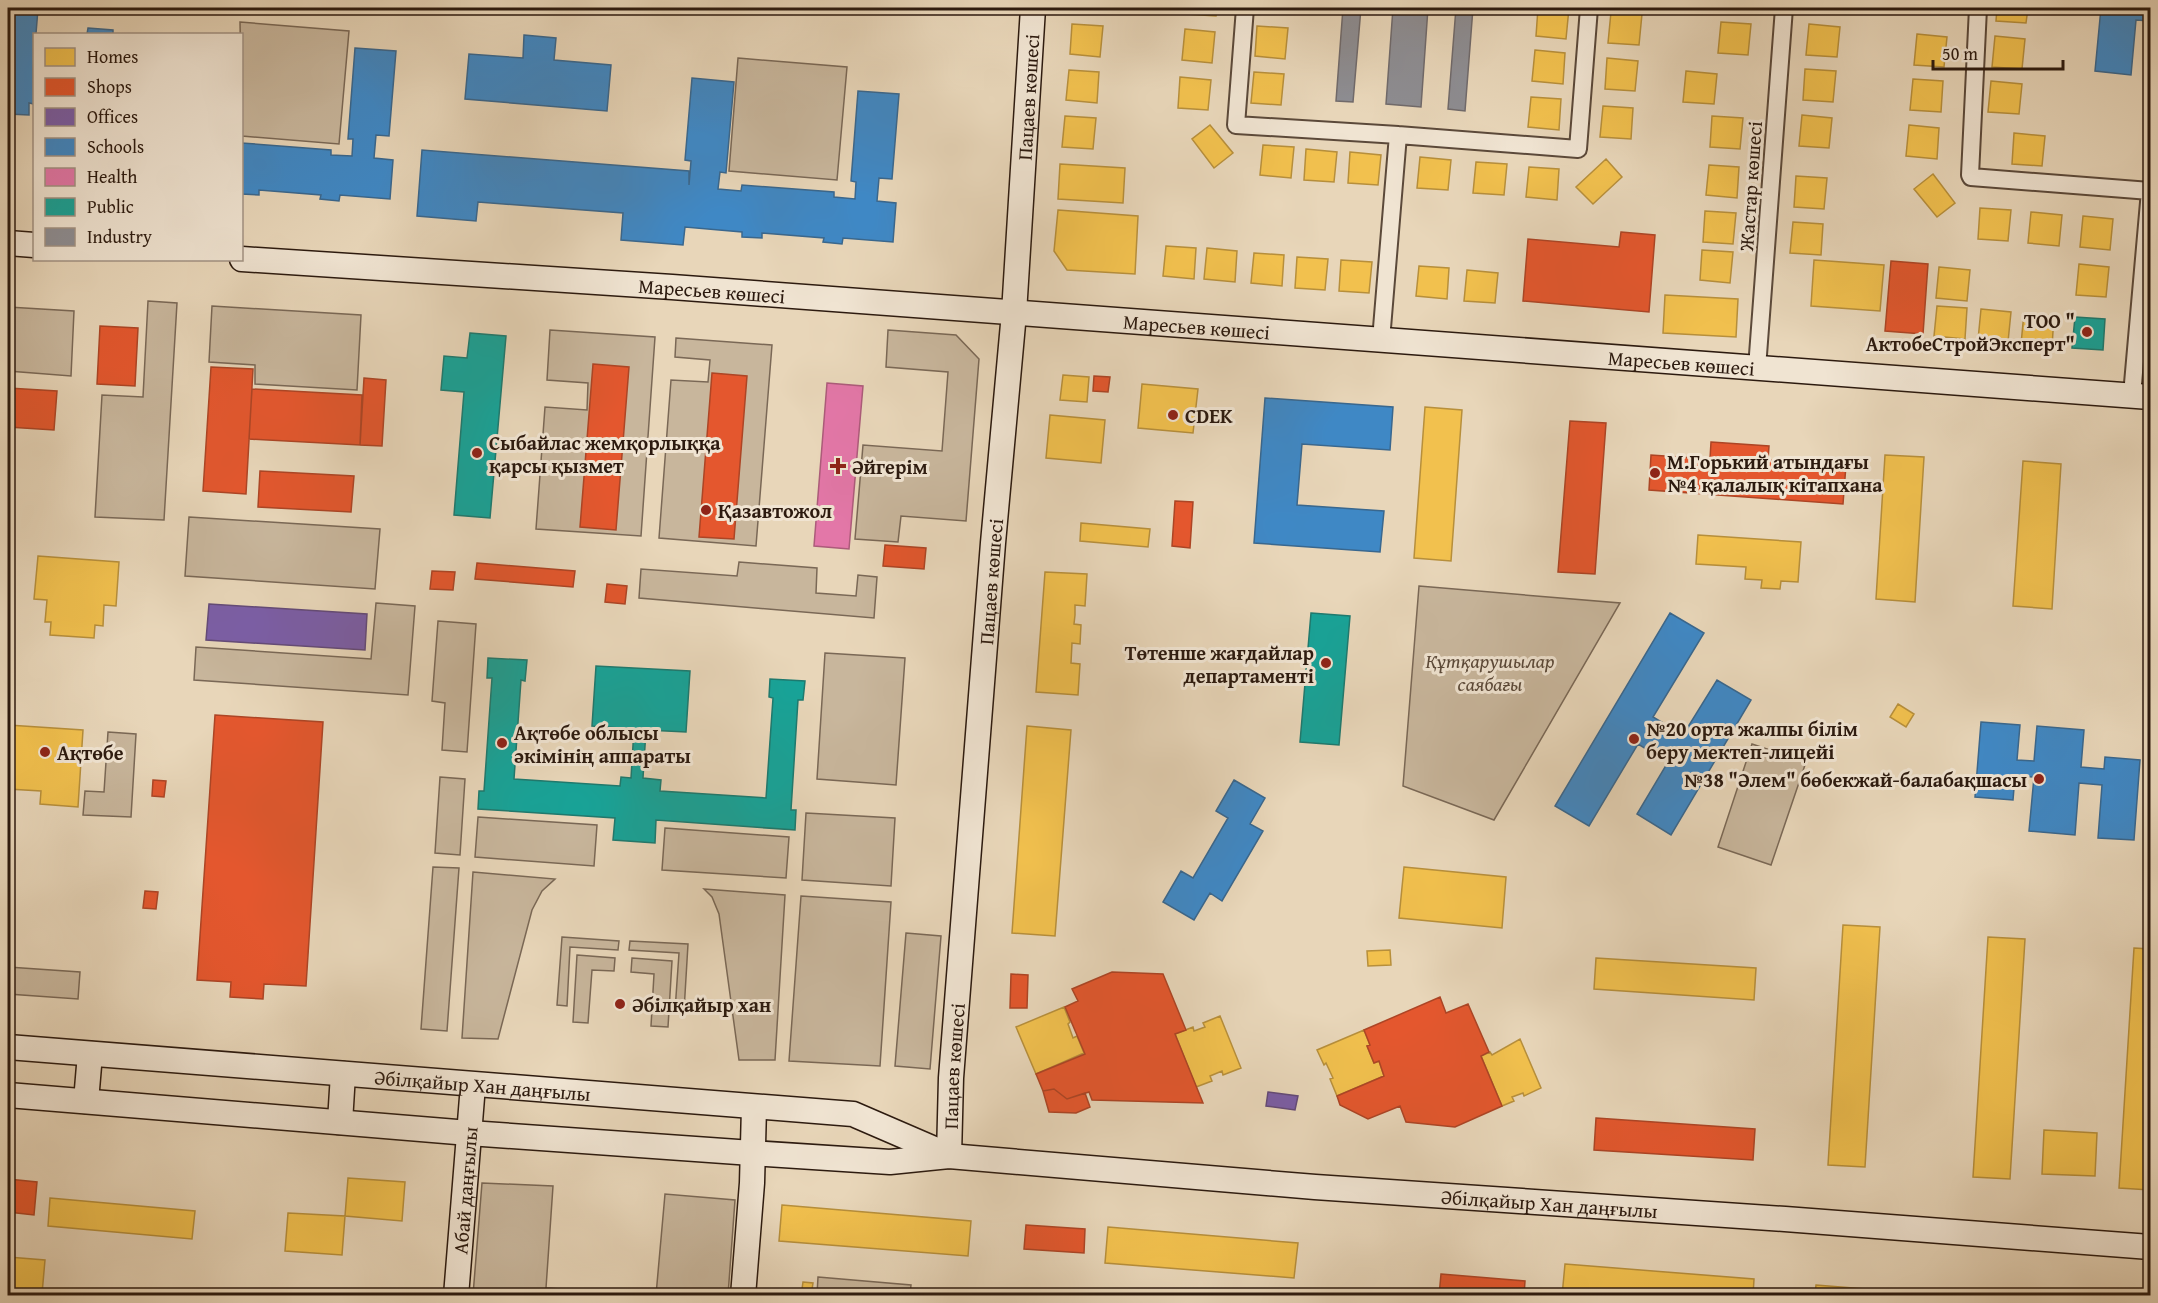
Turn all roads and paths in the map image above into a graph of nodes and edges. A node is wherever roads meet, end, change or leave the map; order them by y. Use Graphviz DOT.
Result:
graph roads {
  1 [pos="1033,8"];
  2 [pos="1245,8"];
  3 [pos="1588,8"];
  4 [pos="1784,8"];
  5 [pos="1978,8"];
  6 [pos="1398,135"];
  7 [pos="2150,191"];
  8 [pos="8,243"];
  9 [pos="33,245"];
  10 [pos="243,259"];
  11 [pos="1014,314"];
  12 [pos="1382,340"];
  13 [pos="1757,368"];
  14 [pos="2141,396"];
  15 [pos="8,1047"];
  16 [pos="90,1054"];
  17 [pos="343,1074"];
  18 [pos="473,1085"];
  19 [pos="8,1095"];
  20 [pos="86,1101"];
  21 [pos="754,1107"];
  22 [pos="340,1122"];
  23 [pos="469,1133"];
  24 [pos="752,1153"];
  25 [pos="949,1156"];
  26 [pos="2151,1247"];
  27 [pos="456,1296"];
  28 [pos="743,1296"];
  1 -- 11 [label="main road, Пацаев көшесі"];
  2 -- 6 [label="street"];
  3 -- 6 [label="street"];
  4 -- 13 [label="street, Жастар көшесі"];
  5 -- 7 [label="street"];
  6 -- 12 [label="street"];
  7 -- 14 [label="street"];
  8 -- 9 [label="main road"];
  10 -- 11 [label="main road, Маресьев көшесі"];
  11 -- 12 [label="main road, Маресьев көшесі"];
  11 -- 25 [label="main road, Пацаев көшесі"];
  12 -- 13 [label="main road, Маресьев көшесі"];
  13 -- 14 [label="main road, Маресьев көшесі"];
  15 -- 16 [label="main road, Әбілқайыр Хан даңғылы"];
  16 -- 17 [label="main road, Әбілқайыр Хан даңғылы"];
  16 -- 20 [label="main road"];
  17 -- 18 [label="main road, Әбілқайыр Хан даңғылы"];
  17 -- 22 [label="main road"];
  18 -- 21 [label="main road, Әбілқайыр Хан даңғылы"];
  18 -- 23 [label="main road, Абай даңғылы"];
  19 -- 20 [label="main road, Әбілқайыр Хан даңғылы"];
  20 -- 22 [label="main road, Әбілқайыр Хан даңғылы"];
  21 -- 24 [label="main road"];
  21 -- 25 [label="main road, Әбілқайыр Хан даңғылы"];
  22 -- 23 [label="main road, Әбілқайыр Хан даңғылы"];
  23 -- 24 [label="main road, Әбілқайыр Хан даңғылы"];
  23 -- 27 [label="main road, Абай даңғылы"];
  24 -- 25 [label="main road, Әбілқайыр Хан даңғылы"];
  24 -- 28 [label="main road"];
  25 -- 26 [label="main road, Әбілқайыр Хан даңғылы"];
}
